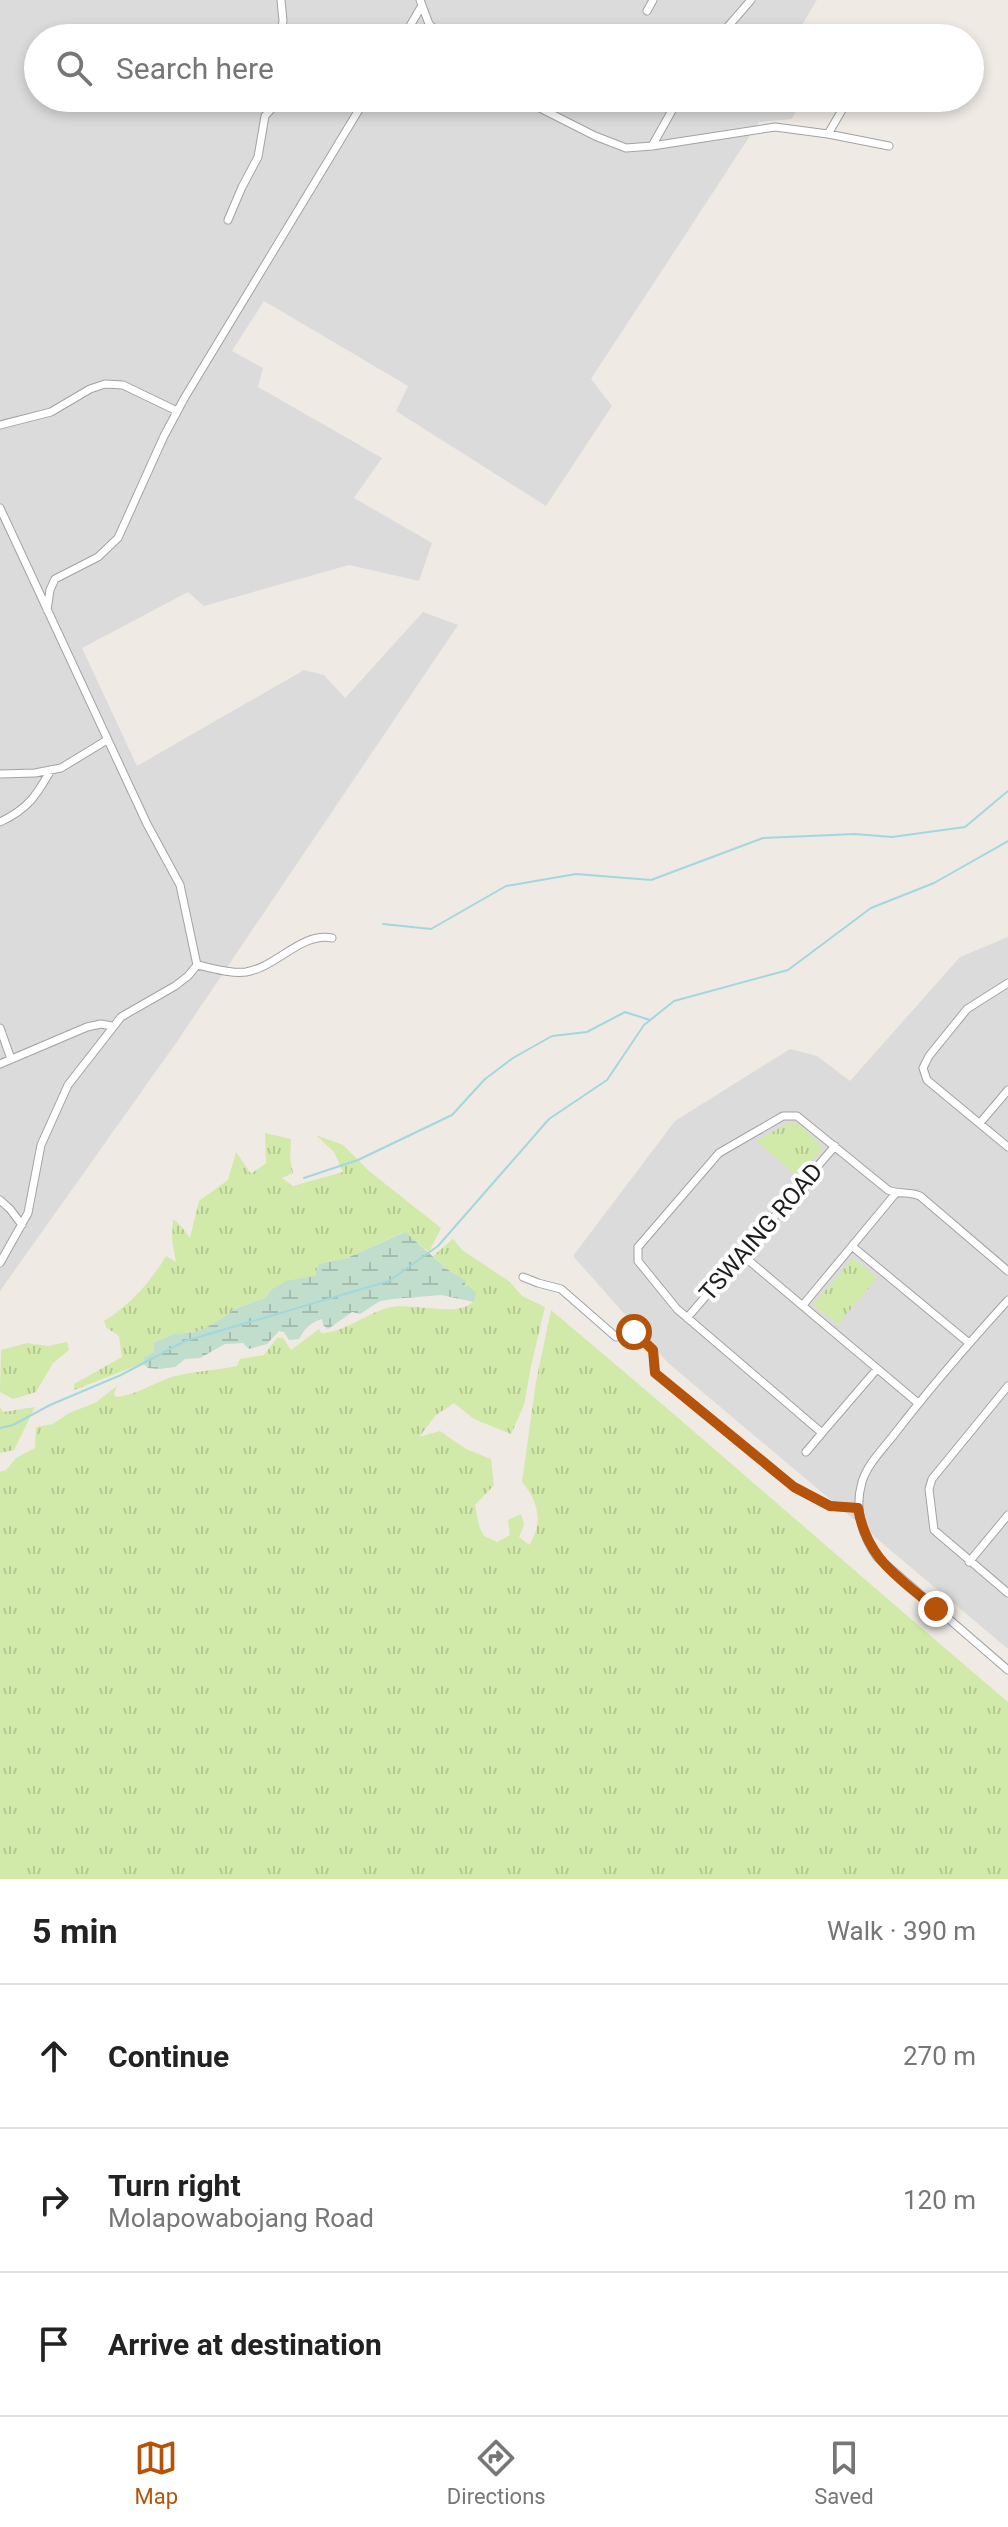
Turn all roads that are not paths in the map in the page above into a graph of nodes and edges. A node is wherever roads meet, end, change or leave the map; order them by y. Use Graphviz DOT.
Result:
graph roads {
  1 [pos="281,0"];
  2 [pos="653,0"];
  3 [pos="751,0"];
  4 [pos="420,4"];
  5 [pos="647,11"];
  6 [pos="282,24"];
  7 [pos="410,24"];
  8 [pos="430,24"];
  9 [pos="730,24"];
  10 [pos="269,112"];
  11 [pos="358,112"];
  12 [pos="548,112"];
  13 [pos="671,112"];
  14 [pos="841,112"];
  15 [pos="828,134"];
  16 [pos="652,146"];
  17 [pos="889,146"];
  18 [pos="228,220"];
  19 [pos="177,411"];
  20 [pos="0,425"];
  21 [pos="0,508"];
  22 [pos="47,610"];
  23 [pos="107,740"];
  24 [pos="51,770"];
  25 [pos="0,774"];
  26 [pos="0,822"];
  27 [pos="332,938"];
  28 [pos="197,965"];
  29 [pos="1008,983"];
  30 [pos="112,1026"];
  31 [pos="0,1028"];
  32 [pos="11,1059"];
  33 [pos="0,1064"];
  34 [pos="1008,1090"];
  35 [pos="980,1123"];
  36 [pos="835,1146"];
  37 [pos="1008,1147"];
  38 [pos="896,1193"];
  39 [pos="0,1200"];
  40 [pos="22,1225"];
  41 [pos="853,1247"];
  42 [pos="741,1254"];
  43 [pos="0,1263"];
  44 [pos="1008,1271"];
  45 [pos="523,1277"];
  46 [pos="1008,1300"];
  47 [pos="803,1305"];
  48 [pos="687,1318"];
  49 [pos="969,1343"];
  50 [pos="877,1369"];
  51 [pos="1008,1386"];
  52 [pos="918,1403"];
  53 [pos="822,1433"];
  54 [pos="806,1452"];
  55 [pos="858,1508"];
  56 [pos="1008,1515"];
  57 [pos="969,1562"];
  58 [pos="1008,1593"];
  59 [pos="1008,1670"];
  1 -- 6 [label="street"];
  2 -- 5 [label="street"];
  3 -- 9 [label="street"];
  4 -- 7 [label="street"];
  4 -- 8 [label="street"];
  10 -- 18 [label="street"];
  11 -- 19 [label="street"];
  12 -- 16 [label="street"];
  13 -- 16 [label="street"];
  14 -- 15 [label="street"];
  15 -- 16 [label="street"];
  15 -- 17 [label="street"];
  19 -- 20 [label="street"];
  19 -- 22 [label="street"];
  21 -- 22 [label="street"];
  22 -- 23 [label="street"];
  23 -- 24 [label="street"];
  23 -- 28 [label="street"];
  24 -- 25 [label="street"];
  24 -- 26 [label="street"];
  27 -- 28 [label="street"];
  28 -- 30 [label="street"];
  29 -- 35 [label="street"];
  30 -- 32 [label="street"];
  30 -- 40 [label="street"];
  31 -- 32 [label="street"];
  32 -- 33 [label="street"];
  34 -- 35 [label="street"];
  35 -- 37 [label="street"];
  36 -- 38 [label="street"];
  36 -- 42 [label="street, TSWAING ROAD"];
  36 -- 48 [label="street"];
  38 -- 41 [label="street"];
  38 -- 44 [label="street"];
  39 -- 40 [label="street"];
  40 -- 43 [label="street"];
  41 -- 47 [label="street"];
  41 -- 49 [label="street"];
  42 -- 47 [label="street"];
  42 -- 48 [label="street, TSWAING ROAD"];
  45 -- 55 [label="street"];
  46 -- 49 [label="street"];
  47 -- 50 [label="street"];
  48 -- 53 [label="street"];
  49 -- 52 [label="street"];
  50 -- 52 [label="street"];
  50 -- 53 [label="street"];
  51 -- 57 [label="street"];
  52 -- 55 [label="street"];
  53 -- 54 [label="street"];
  55 -- 59 [label="street"];
  56 -- 57 [label="street"];
  57 -- 58 [label="street"];
}
